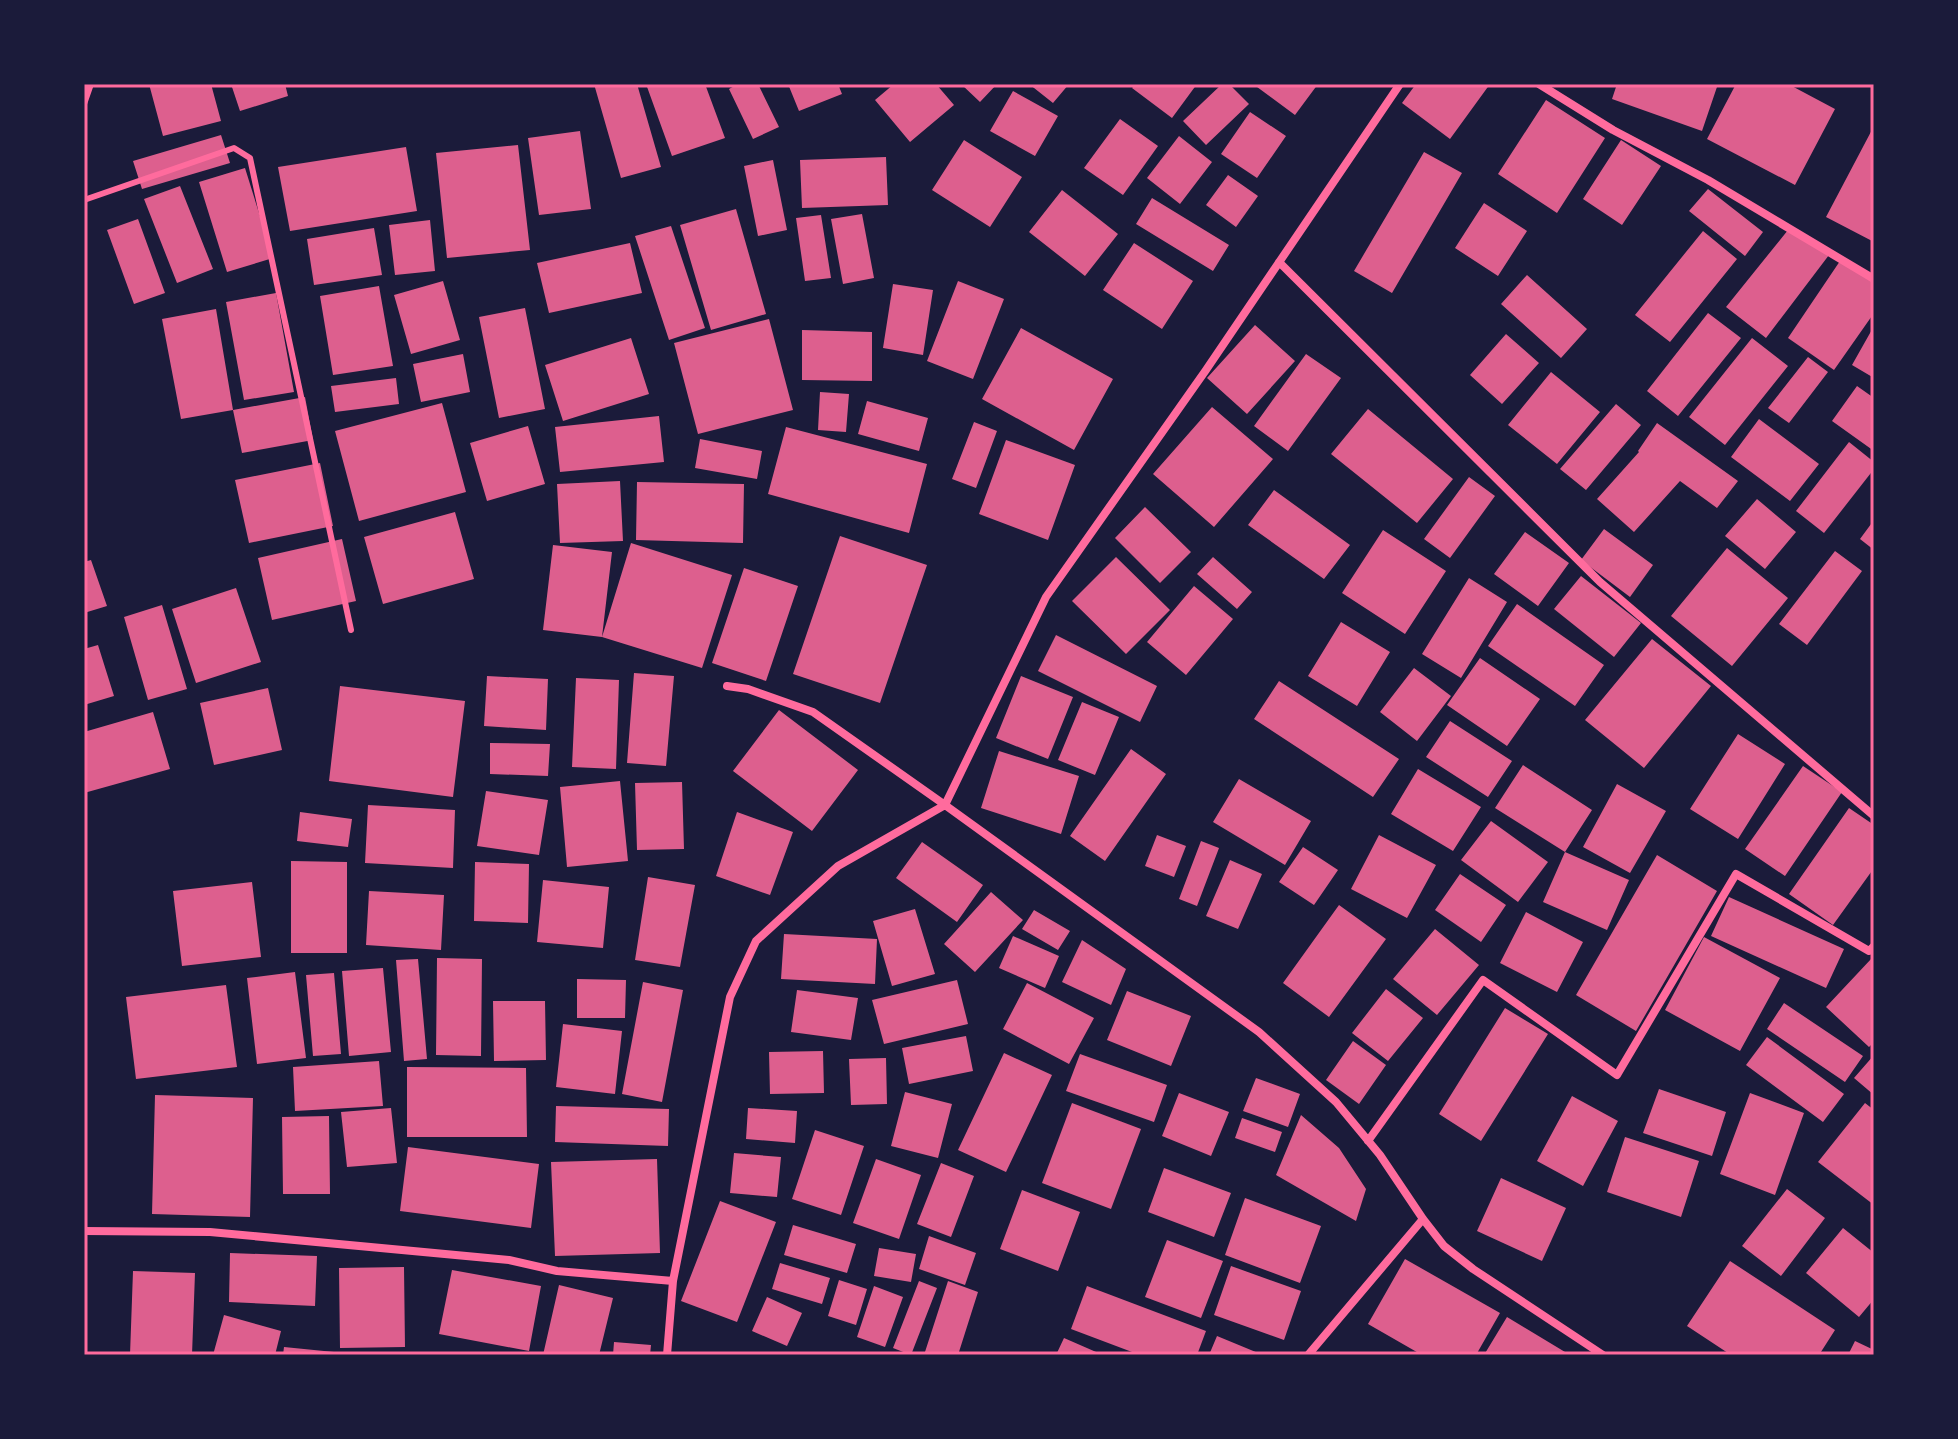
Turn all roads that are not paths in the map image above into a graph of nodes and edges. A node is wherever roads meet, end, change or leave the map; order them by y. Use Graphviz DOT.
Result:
graph roads {
  1 [pos="91,84"];
  2 [pos="1400,84"];
  3 [pos="1539,84"];
  4 [pos="84,104"];
  5 [pos="84,200"];
  6 [pos="1279,262"];
  7 [pos="1874,279"];
  8 [pos="351,630"];
  9 [pos="727,686"];
  10 [pos="945,805"];
  11 [pos="1874,816"];
  12 [pos="1874,946"];
  13 [pos="1368,1141"];
  14 [pos="1423,1219"];
  15 [pos="84,1231"];
  16 [pos="673,1281"];
  17 [pos="667,1355"];
  18 [pos="1308,1355"];
  19 [pos="1603,1355"];
  1 -- 4 [label="lane"];
  2 -- 6 [label="street"];
  3 -- 7 [label="street"];
  5 -- 8 [label="lane"];
  6 -- 10 [label="street"];
  6 -- 11 [label="street"];
  9 -- 10 [label="street"];
  10 -- 13 [label="street"];
  10 -- 16 [label="street"];
  12 -- 13 [label="street"];
  13 -- 14 [label="street"];
  14 -- 18 [label="street"];
  14 -- 19 [label="street"];
  15 -- 16 [label="street"];
  16 -- 17 [label="street"];
}
